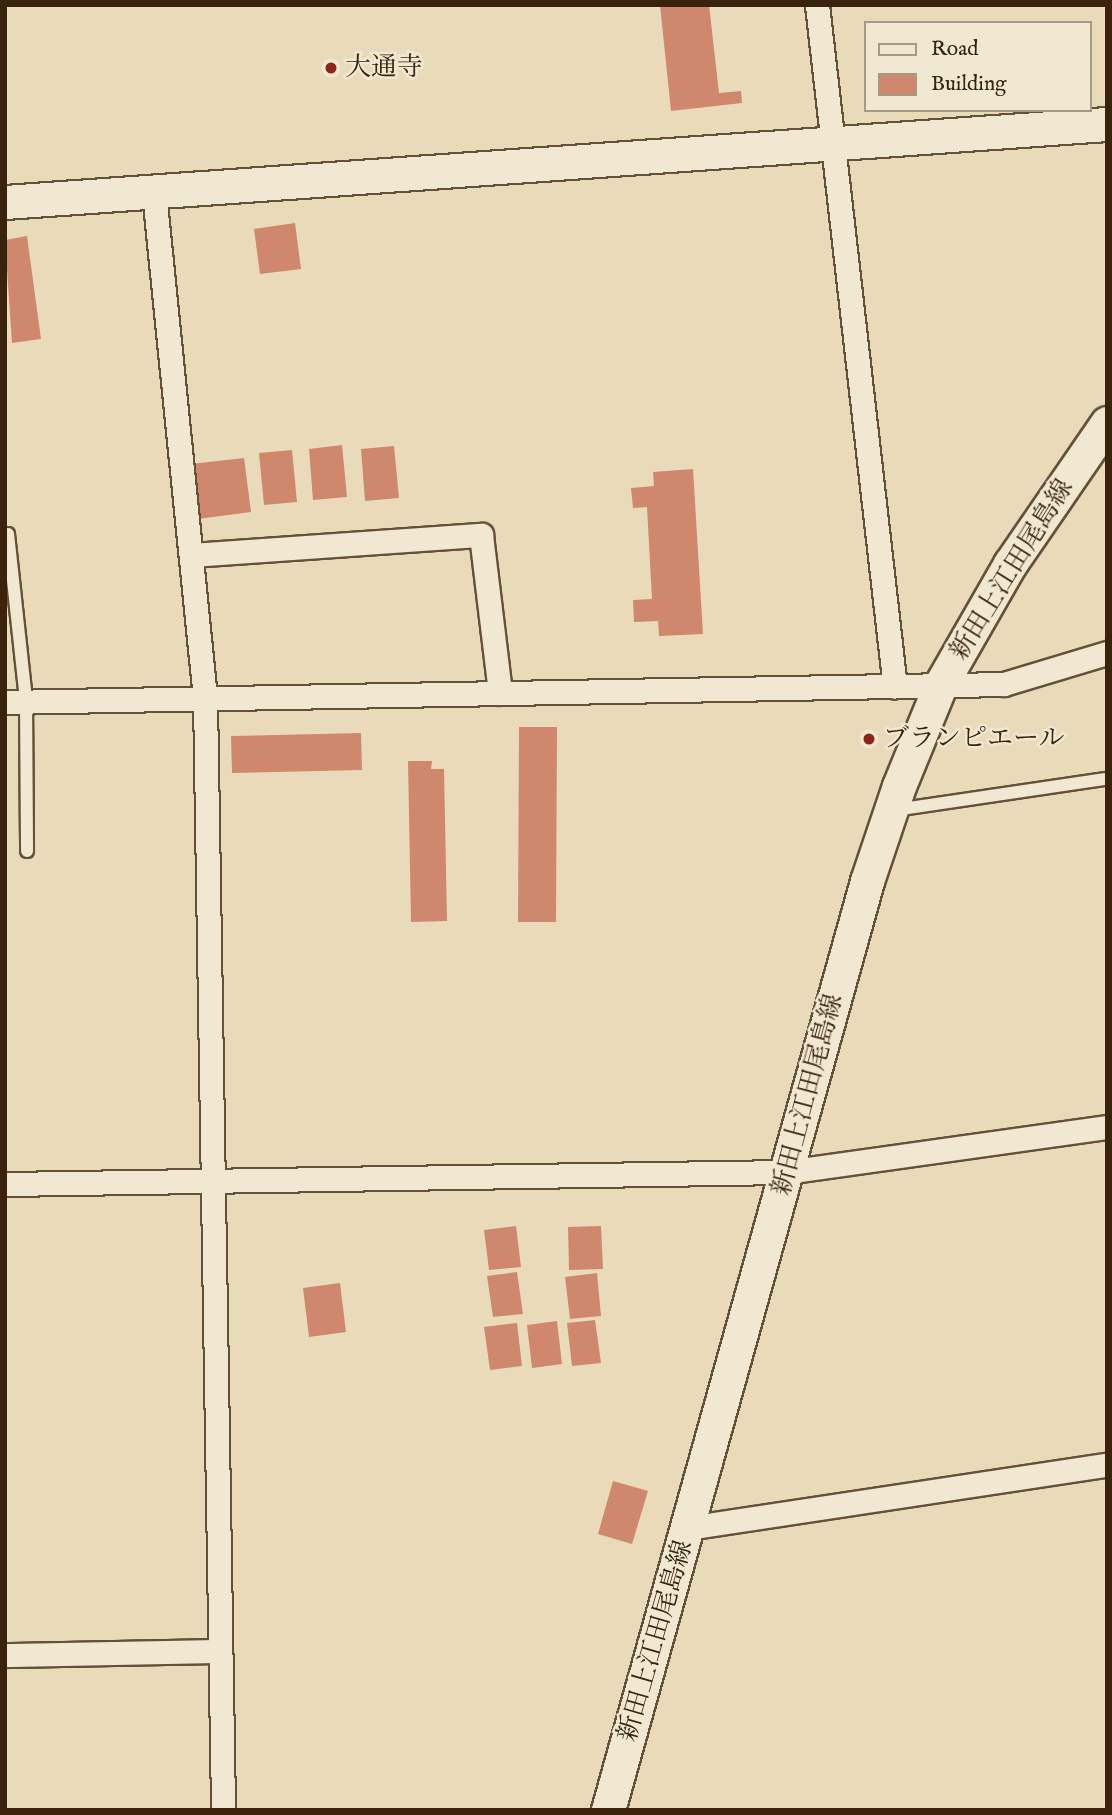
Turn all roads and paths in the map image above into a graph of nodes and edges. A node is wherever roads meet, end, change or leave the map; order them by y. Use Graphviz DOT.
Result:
graph roads {
  1 [pos="817,5"];
  2 [pos="1107,124"];
  3 [pos="834,145"];
  4 [pos="154,193"];
  5 [pos="5,202"];
  6 [pos="1107,423"];
  7 [pos="8,534"];
  8 [pos="192,555"];
  9 [pos="1107,653"];
  10 [pos="940,686"];
  11 [pos="895,687"];
  12 [pos="500,693"];
  13 [pos="205,698"];
  14 [pos="16,702"];
  15 [pos="1105,779"];
  16 [pos="891,810"];
  17 [pos="27,851"];
  18 [pos="1107,1127"];
  19 [pos="786,1172"];
  20 [pos="211,1181"];
  21 [pos="5,1184"];
  22 [pos="1107,1465"];
  23 [pos="688,1528"];
  24 [pos="219,1651"];
  25 [pos="5,1655"];
  26 [pos="223,1810"];
  27 [pos="608,1810"];
  1 -- 3 [label="street"];
  2 -- 3 [label="main road"];
  3 -- 4 [label="main road"];
  3 -- 11 [label="street"];
  4 -- 5 [label="main road"];
  4 -- 8 [label="street"];
  6 -- 10 [label="main road, 新田上江田尾島線"];
  7 -- 14 [label="lane"];
  8 -- 12 [label="street"];
  8 -- 13 [label="street"];
  9 -- 10 [label="street"];
  10 -- 11 [label="street"];
  10 -- 16 [label="main road, 新田上江田尾島線"];
  11 -- 12 [label="street"];
  12 -- 13 [label="street"];
  13 -- 14 [label="street"];
  13 -- 20 [label="street"];
  14 -- 17 [label="lane"];
  15 -- 16 [label="lane"];
  16 -- 19 [label="main road, 新田上江田尾島線"];
  18 -- 19 [label="street"];
  19 -- 20 [label="street"];
  19 -- 23 [label="main road, 新田上江田尾島線"];
  20 -- 21 [label="street"];
  20 -- 24 [label="street"];
  22 -- 23 [label="street"];
  23 -- 27 [label="main road, 新田上江田尾島線"];
  24 -- 25 [label="street"];
  24 -- 26 [label="street"];
}
